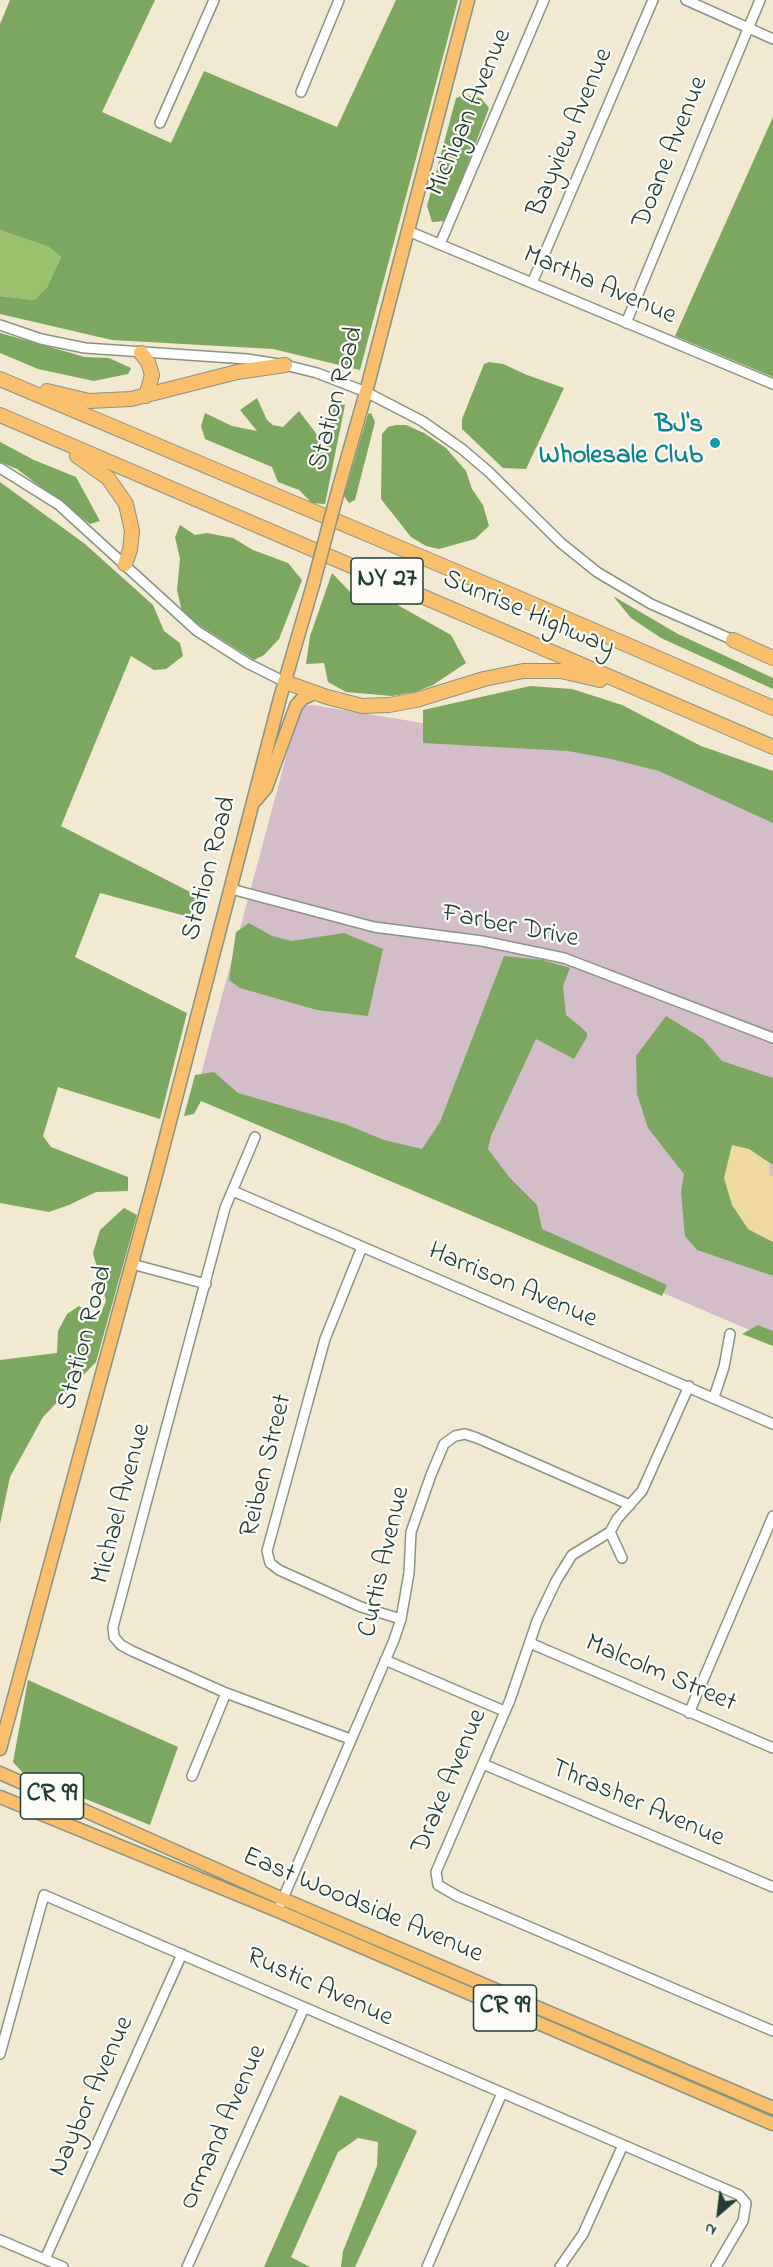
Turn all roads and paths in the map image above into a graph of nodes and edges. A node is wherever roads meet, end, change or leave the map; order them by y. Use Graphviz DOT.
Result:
graph roads {
  1 [pos="214,0"];
  2 [pos="339,0"];
  3 [pos="468,0"];
  4 [pos="544,0"];
  5 [pos="653,0"];
  6 [pos="686,0"];
  7 [pos="760,0"];
  8 [pos="748,28"];
  9 [pos="773,39"];
  10 [pos="301,92"];
  11 [pos="159,123"];
  12 [pos="408,231"];
  13 [pos="440,244"];
  14 [pos="532,283"];
  15 [pos="626,323"];
  16 [pos="0,326"];
  17 [pos="141,353"];
  18 [pos="285,365"];
  19 [pos="0,373"];
  20 [pos="0,379"];
  21 [pos="773,384"];
  22 [pos="366,392"];
  23 [pos="146,396"];
  24 [pos="0,416"];
  25 [pos="0,468"];
  26 [pos="125,564"];
  27 [pos="733,640"];
  28 [pos="773,658"];
  29 [pos="285,682"];
  30 [pos="314,693"];
  31 [pos="675,705"];
  32 [pos="773,708"];
  33 [pos="773,747"];
  34 [pos="253,803"];
  35 [pos="231,889"];
  36 [pos="773,1038"];
  37 [pos="255,1137"];
  38 [pos="233,1191"];
  39 [pos="362,1247"];
  40 [pos="132,1264"];
  41 [pos="206,1284"];
  42 [pos="730,1334"];
  43 [pos="689,1386"];
  44 [pos="714,1397"];
  45 [pos="773,1424"];
  46 [pos="630,1505"];
  47 [pos="773,1516"];
  48 [pos="610,1532"];
  49 [pos="622,1558"];
  50 [pos="401,1618"];
  51 [pos="530,1643"];
  52 [pos="385,1660"];
  53 [pos="226,1693"];
  54 [pos="504,1711"];
  55 [pos="689,1713"];
  56 [pos="350,1739"];
  57 [pos="773,1748"];
  58 [pos="0,1749"];
  59 [pos="483,1764"];
  60 [pos="0,1773"];
  61 [pos="192,1776"];
  62 [pos="0,1797"];
  63 [pos="773,1887"];
  64 [pos="280,1905"];
  65 [pos="182,1954"];
  66 [pos="304,2008"];
  67 [pos="773,2031"];
  68 [pos="0,2054"];
  69 [pos="502,2093"];
  70 [pos="773,2108"];
  71 [pos="773,2124"];
  72 [pos="623,2145"];
  73 [pos="0,2240"];
  74 [pos="45,2259"];
  75 [pos="63,2267"];
  76 [pos="187,2267"];
  77 [pos="427,2267"];
  78 [pos="560,2267"];
  79 [pos="716,2267"];
  1 -- 11 [label="street"];
  2 -- 10 [label="street"];
  3 -- 12 [label="main road, Station Road"];
  4 -- 13 [label="street, Michigan Avenue"];
  5 -- 14 [label="street, Bayview Avenue"];
  6 -- 8 [label="street"];
  7 -- 8 [label="street, Doane Avenue"];
  8 -- 9 [label="street"];
  8 -- 15 [label="street, Doane Avenue"];
  12 -- 13 [label="street, Martha Avenue"];
  12 -- 22 [label="main road, Station Road"];
  13 -- 14 [label="street, Martha Avenue"];
  14 -- 15 [label="street, Martha Avenue"];
  15 -- 21 [label="street, Martha Avenue"];
  16 -- 17 [label="street"];
  17 -- 18 [label="street"];
  17 -- 23 [label="highway"];
  18 -- 22 [label="street"];
  18 -- 23 [label="highway"];
  19 -- 23 [label="highway"];
  20 -- 32 [label="highway, Sunrise Highway / NY 27"];
  22 -- 27 [label="street"];
  22 -- 29 [label="main road, Station Road, bridge"];
  24 -- 26 [label="highway"];
  24 -- 31 [label="highway, Sunrise Highway / NY 27"];
  25 -- 26 [label="street"];
  26 -- 29 [label="street"];
  27 -- 28 [label="highway"];
  29 -- 30 [label="highway"];
  29 -- 34 [label="main road, Station Road"];
  30 -- 31 [label="highway"];
  30 -- 34 [label="main road"];
  31 -- 33 [label="highway, Sunrise Highway / NY 27"];
  34 -- 35 [label="main road, Station Road"];
  35 -- 36 [label="street, Farber Drive"];
  35 -- 40 [label="main road, Station Road"];
  37 -- 38 [label="street, Michael Avenue"];
  38 -- 39 [label="street, Harrison Avenue"];
  38 -- 41 [label="street, Michael Avenue"];
  39 -- 43 [label="street, Harrison Avenue"];
  39 -- 50 [label="street, Reiben Street"];
  40 -- 41 [label="street"];
  40 -- 58 [label="main road, Station Road"];
  41 -- 53 [label="street, Michael Avenue"];
  42 -- 44 [label="street"];
  43 -- 44 [label="street, Harrison Avenue"];
  43 -- 46 [label="street, Drake Avenue"];
  44 -- 45 [label="street, Harrison Avenue"];
  46 -- 48 [label="street, Drake Avenue"];
  46 -- 50 [label="street, Curtis Avenue"];
  47 -- 55 [label="street"];
  48 -- 49 [label="street"];
  48 -- 51 [label="street, Drake Avenue"];
  50 -- 52 [label="street, Curtis Avenue"];
  51 -- 54 [label="street, Drake Avenue"];
  51 -- 55 [label="street, Malcolm Street"];
  52 -- 54 [label="street"];
  52 -- 56 [label="street, Curtis Avenue"];
  53 -- 56 [label="street, Michael Avenue"];
  53 -- 61 [label="street"];
  54 -- 59 [label="street, Drake Avenue"];
  55 -- 57 [label="street, Malcolm Street"];
  56 -- 64 [label="street, Curtis Avenue"];
  59 -- 63 [label="street, Thrasher Avenue"];
  59 -- 67 [label="street, Drake Avenue"];
  60 -- 64 [label="main road, East Woodside Avenue / CR 99"];
  62 -- 64 [label="main road, East Woodside Avenue / CR 99"];
  64 -- 70 [label="main road, East Woodside Avenue / CR 99"];
  64 -- 71 [label="main road, East Woodside Avenue / CR 99"];
  65 -- 66 [label="street, Rustic Avenue"];
  65 -- 68 [label="street, Rustic Avenue"];
  65 -- 74 [label="street, Naybor Avenue"];
  66 -- 69 [label="street, Rustic Avenue"];
  66 -- 76 [label="street, Ormand Avenue"];
  69 -- 72 [label="street, Rustic Avenue"];
  69 -- 77 [label="street"];
  72 -- 78 [label="street"];
  72 -- 79 [label="street, Rustic Avenue"];
  73 -- 74 [label="street"];
  74 -- 75 [label="street"];
}
